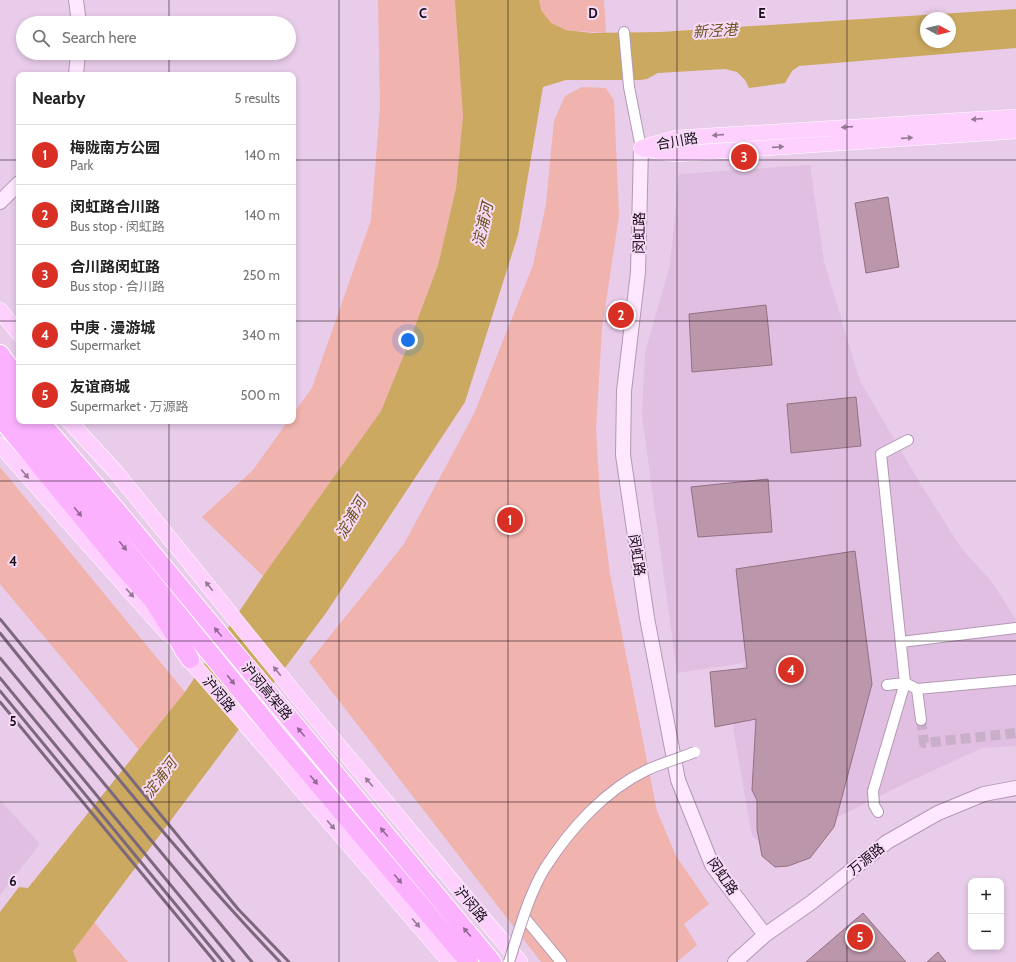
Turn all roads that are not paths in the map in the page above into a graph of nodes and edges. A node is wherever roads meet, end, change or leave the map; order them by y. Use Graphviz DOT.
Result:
graph roads {
  1 [pos="76,0"];
  2 [pos="78,16"];
  3 [pos="624,32"];
  4 [pos="77,60"];
  5 [pos="76,72"];
  6 [pos="1016,117"];
  7 [pos="1016,131"];
  8 [pos="641,148"];
  9 [pos="16,185"];
  10 [pos="0,202"];
  11 [pos="0,310"];
  12 [pos="16,330"];
  13 [pos="0,345"];
  14 [pos="0,354"];
  15 [pos="16,363"];
  16 [pos="0,375"];
  17 [pos="16,376"];
  18 [pos="16,394"];
  19 [pos="0,396"];
  20 [pos="0,406"];
  21 [pos="16,415"];
  22 [pos="0,417"];
  23 [pos="16,424"];
  24 [pos="16,424"];
  25 [pos="23,424"];
  26 [pos="43,424"];
  27 [pos="52,424"];
  28 [pos="72,424"];
  29 [pos="82,424"];
  30 [pos="908,440"];
  31 [pos="0,445"];
  32 [pos="116,472"];
  33 [pos="113,506"];
  34 [pos="98,516"];
  35 [pos="1016,628"];
  36 [pos="901,642"];
  37 [pos="190,659"];
  38 [pos="1016,680"];
  39 [pos="905,683"];
  40 [pos="887,685"];
  41 [pos="917,689"];
  42 [pos="921,720"];
  43 [pos="695,752"];
  44 [pos="1016,788"];
  45 [pos="878,812"];
  46 [pos="524,917"];
  47 [pos="765,935"];
  48 [pos="450,962"];
  49 [pos="469,962"];
  50 [pos="492,962"];
  51 [pos="509,962"];
  52 [pos="520,962"];
  53 [pos="561,962"];
  54 [pos="735,962"];
  1 -- 2 [label="main road"];
  3 -- 8 [label="street"];
  4 -- 5 [label="main road"];
  6 -- 8 [label="main road, 合川路, one-way"];
  8 -- 7 [label="main road, 合川路, one-way"];
  8 -- 47 [label="main road, 闵虹路"];
  9 -- 10 [label="main road"];
  11 -- 12 [label="main road"];
  13 -- 15 [label="main road"];
  14 -- 17 [label="highway"];
  16 -- 18 [label="highway"];
  19 -- 21 [label="highway, 沪闵高架路"];
  20 -- 23 [label="highway"];
  22 -- 37 [label="highway, 沪闵路, one-way"];
  24 -- 34 [label="highway"];
  25 -- 34 [label="highway, 沪闵高架路"];
  26 -- 33 [label="highway, 沪闵高架路"];
  27 -- 33 [label="highway"];
  28 -- 32 [label="main road, 沪闵路"];
  29 -- 32 [label="main road"];
  30 -- 36 [label="street"];
  31 -- 37 [label="main road, one-way"];
  52 -- 32 [label="main road, 沪闵路, one-way"];
  50 -- 33 [label="highway, 沪闵高架路, one-way"];
  34 -- 49 [label="highway, 沪闵高架路, one-way"];
  35 -- 36 [label="street"];
  36 -- 39 [label="street"];
  37 -- 48 [label="main road, 沪闵路, one-way"];
  38 -- 41 [label="street"];
  39 -- 40 [label="street"];
  39 -- 41 [label="street"];
  39 -- 45 [label="street"];
  41 -- 42 [label="street"];
  43 -- 46 [label="street, bridge"];
  44 -- 47 [label="main road, 万源路"];
  46 -- 51 [label="street, bridge"];
  46 -- 53 [label="street"];
  47 -- 54 [label="main road, 万源路"];
}
